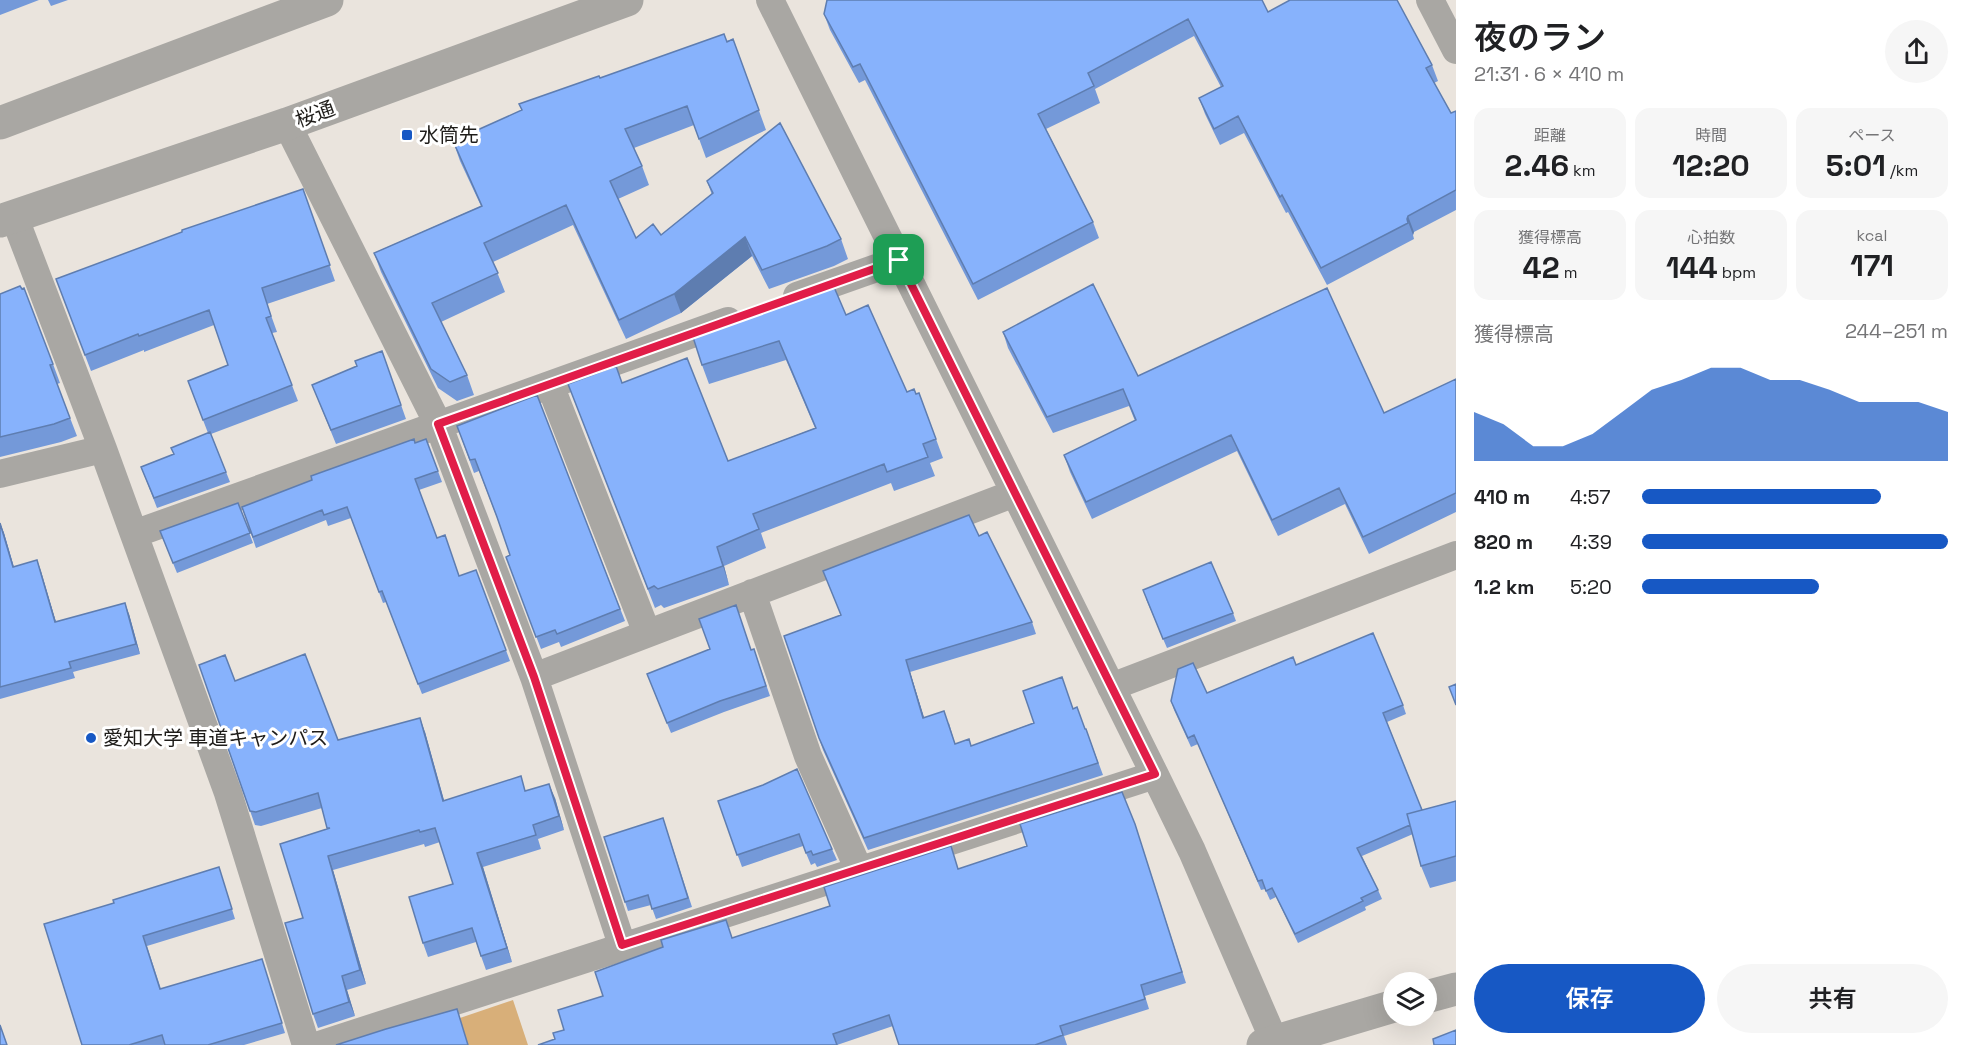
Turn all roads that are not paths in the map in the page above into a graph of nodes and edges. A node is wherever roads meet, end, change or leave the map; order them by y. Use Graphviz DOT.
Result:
graph roads {
  1 [pos="327,0"];
  2 [pos="627,0"];
  3 [pos="770,0"];
  4 [pos="1430,0"];
  5 [pos="1456,50"];
  6 [pos="0,123"];
  7 [pos="287,123"];
  8 [pos="7,218"];
  9 [pos="899,260"];
  10 [pos="550,385"];
  11 [pos="438,424"];
  12 [pos="103,449"];
  13 [pos="0,474"];
  14 [pos="1015,493"];
  15 [pos="134,534"];
  16 [pos="1456,555"];
  17 [pos="752,593"];
  18 [pos="647,633"];
  19 [pos="534,677"];
  20 [pos="1111,687"];
  21 [pos="1155,774"];
  22 [pos="859,870"];
  23 [pos="622,945"];
  24 [pos="1456,989"];
  25 [pos="1437,993"];
  26 [pos="1383,1010"];
  27 [pos="1275,1044"];
  28 [pos="306,1045"];
  29 [pos="319,1045"];
  1 -- 6 [label="street"];
  2 -- 7 [label="street, 桜通"];
  3 -- 9 [label="street"];
  4 -- 5 [label="street"];
  7 -- 8 [label="street, 桜通"];
  7 -- 11 [label="street"];
  8 -- 12 [label="street"];
  9 -- 10 [label="street"];
  9 -- 14 [label="street"];
  10 -- 11 [label="street"];
  10 -- 18 [label="street"];
  11 -- 15 [label="street"];
  11 -- 19 [label="street"];
  12 -- 13 [label="street"];
  12 -- 15 [label="street"];
  14 -- 17 [label="street"];
  14 -- 20 [label="street"];
  15 -- 28 [label="street"];
  16 -- 20 [label="street"];
  17 -- 18 [label="street"];
  17 -- 22 [label="street"];
  18 -- 19 [label="street"];
  19 -- 23 [label="street"];
  20 -- 21 [label="street"];
  21 -- 22 [label="street"];
  21 -- 27 [label="street"];
  22 -- 23 [label="street"];
  23 -- 29 [label="street"];
  24 -- 25 [label="street"];
  26 -- 27 [label="street"];
}
